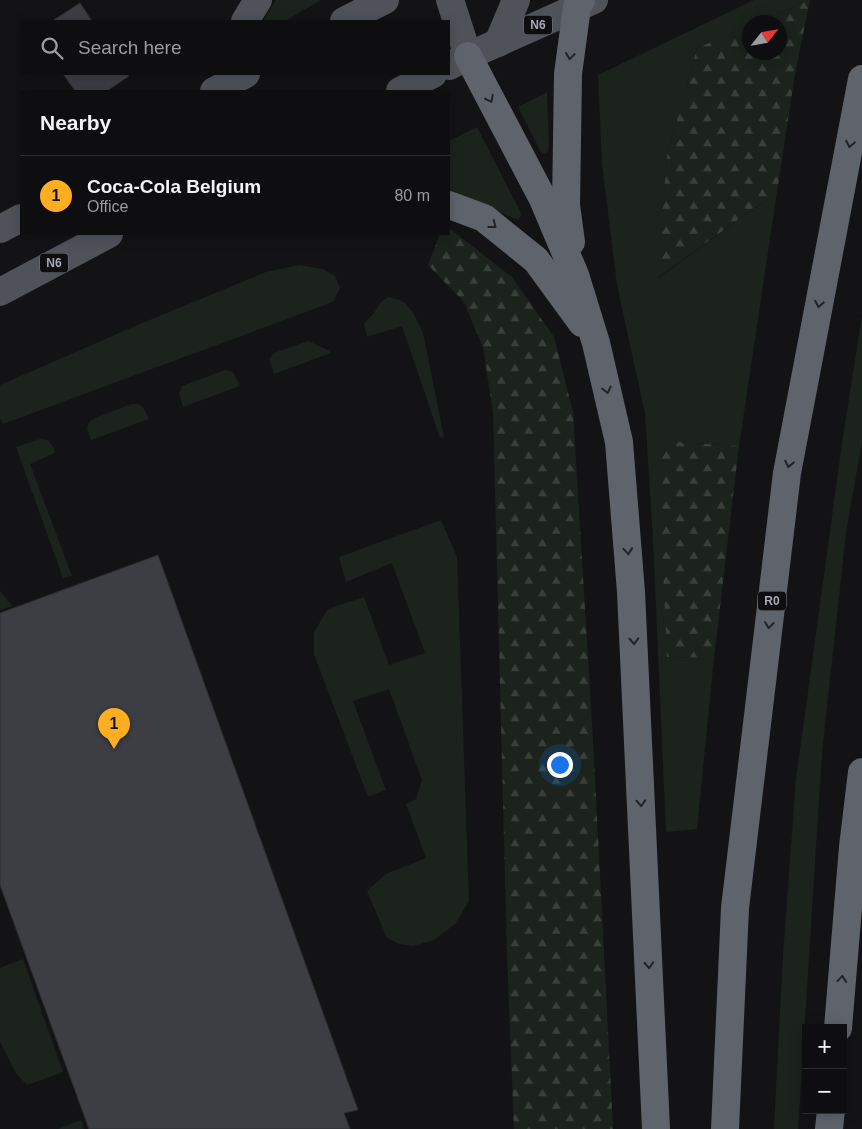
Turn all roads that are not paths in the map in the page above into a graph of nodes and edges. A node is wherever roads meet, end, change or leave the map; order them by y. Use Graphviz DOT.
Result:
graph roads {
  1 [pos="258,0"];
  2 [pos="385,0"];
  3 [pos="450,0"];
  4 [pos="516,0"];
  5 [pos="584,2"];
  6 [pos="246,20"];
  7 [pos="346,20"];
  8 [pos="498,43"];
  9 [pos="458,61"];
  10 [pos="214,75"];
  11 [pos="244,75"];
  12 [pos="431,75"];
  13 [pos="862,79"];
  14 [pos="206,90"];
  15 [pos="216,90"];
  16 [pos="402,90"];
  17 [pos="450,205"];
  18 [pos="20,219"];
  19 [pos="0,229"];
  20 [pos="107,235"];
  21 [pos="575,275"];
  22 [pos="0,292"];
  23 [pos="596,343"];
  24 [pos="862,772"];
  25 [pos="838,1024"];
  26 [pos="831,1114"];
  27 [pos="656,1129"];
  28 [pos="725,1129"];
  29 [pos="829,1129"];
  1 -- 6 [label="main road"];
  2 -- 7 [label="main road"];
  3 -- 9 [label="main road"];
  4 -- 8 [label="main road"];
  5 -- 8 [label="main road, N6"];
  5 -- 21 [label="highway, one-way"];
  8 -- 9 [label="main road, N6"];
  9 -- 21 [label="highway, one-way"];
  10 -- 14 [label="main road"];
  11 -- 15 [label="main road"];
  12 -- 16 [label="main road"];
  13 -- 28 [label="highway, R0, one-way"];
  17 -- 23 [label="highway, one-way"];
  18 -- 19 [label="main road"];
  20 -- 22 [label="main road, N6"];
  21 -- 23 [label="highway"];
  23 -- 27 [label="highway, one-way"];
  25 -- 24 [label="highway, one-way"];
  26 -- 29 [label="highway"];
}
